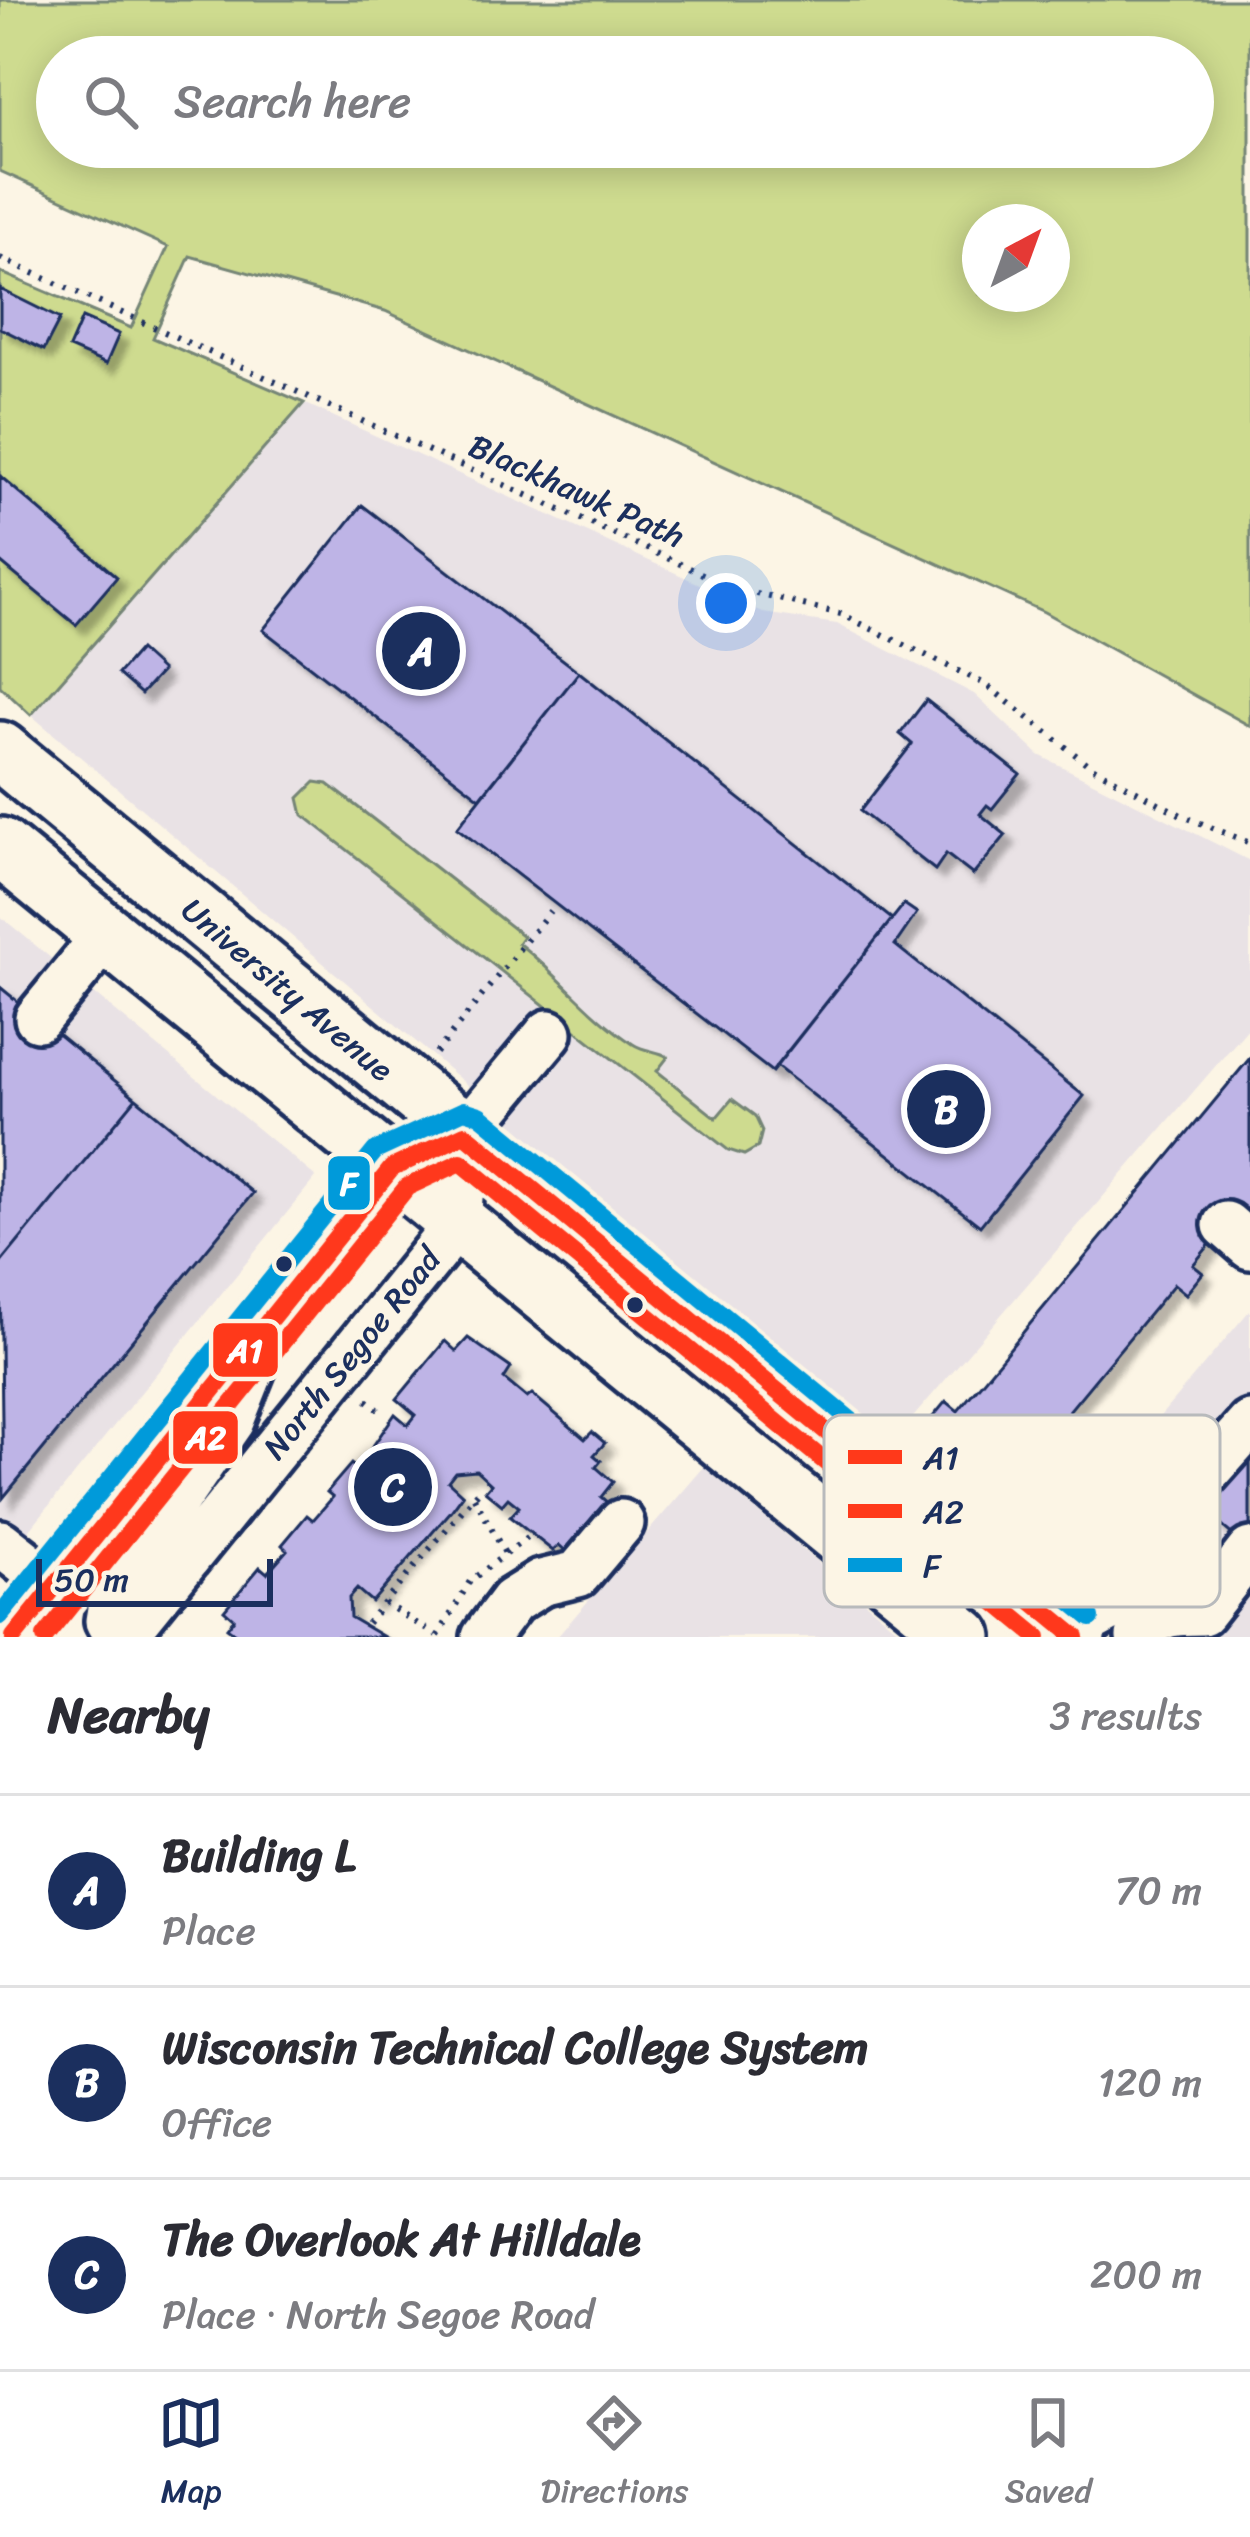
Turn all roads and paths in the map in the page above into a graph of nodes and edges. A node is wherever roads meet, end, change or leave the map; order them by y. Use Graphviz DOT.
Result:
graph roads {
  1 [pos="0,258"];
  2 [pos="0,720"];
  3 [pos="0,751"];
  4 [pos="1250,843"];
  5 [pos="0,847"];
  6 [pos="550,911"];
  7 [pos="107,934"];
  8 [pos="316,1012"];
  9 [pos="38,1018"];
  10 [pos="549,1033"];
  11 [pos="435,1054"];
  12 [pos="465,1134"];
  13 [pos="392,1168"];
  14 [pos="458,1223"];
  15 [pos="270,1324"];
  16 [pos="367,1400"];
  17 [pos="379,1410"];
  18 [pos="1250,1424"];
  19 [pos="824,1429"];
  20 [pos="1220,1458"];
  21 [pos="483,1486"];
  22 [pos="474,1497"];
  23 [pos="621,1523"];
  24 [pos="824,1523"];
  25 [pos="0,1543"];
  26 [pos="1250,1551"];
  27 [pos="55,1586"];
  28 [pos="1220,1589"];
  29 [pos="529,1591"];
  30 [pos="384,1603"];
  31 [pos="926,1607"];
  32 [pos="1040,1607"];
  33 [pos="1113,1607"];
  34 [pos="1206,1607"];
  35 [pos="367,1623"];
  36 [pos="1073,1634"];
  37 [pos="14,1637"];
  38 [pos="91,1637"];
  39 [pos="100,1637"];
  40 [pos="120,1637"];
  41 [pos="440,1637"];
  42 [pos="485,1637"];
  43 [pos="963,1637"];
  44 [pos="1139,1637"];
  1 -- 4 [label="path, Blackhawk Path"];
  2 -- 8 [label="main road"];
  3 -- 8 [label="main road, University Avenue"];
  5 -- 7 [label="main road"];
  6 -- 11 [label="path"];
  7 -- 9 [label="street"];
  7 -- 13 [label="main road"];
  8 -- 12 [label="main road, University Avenue"];
  10 -- 12 [label="street"];
  12 -- 13 [label="street"];
  12 -- 14 [label="street, North Segoe Road"];
  12 -- 19 [label="main road, University Avenue"];
  13 -- 14 [label="main road"];
  13 -- 15 [label="street"];
  14 -- 24 [label="main road"];
  14 -- 40 [label="street, North Segoe Road"];
  15 -- 27 [label="street"];
  15 -- 40 [label="street"];
  16 -- 17 [label="path"];
  18 -- 20 [label="street"];
  21 -- 22 [label="path"];
  22 -- 29 [label="path"];
  22 -- 30 [label="path"];
  23 -- 29 [label="street"];
  25 -- 27 [label="street"];
  26 -- 28 [label="street"];
  27 -- 37 [label="street"];
  29 -- 42 [label="street"];
  30 -- 35 [label="path"];
  30 -- 41 [label="path"];
  31 -- 43 [label="main road"];
  32 -- 36 [label="main road, University Avenue"];
  33 -- 36 [label="street"];
  34 -- 44 [label="street"];
  38 -- 39 [label="street"];
}
